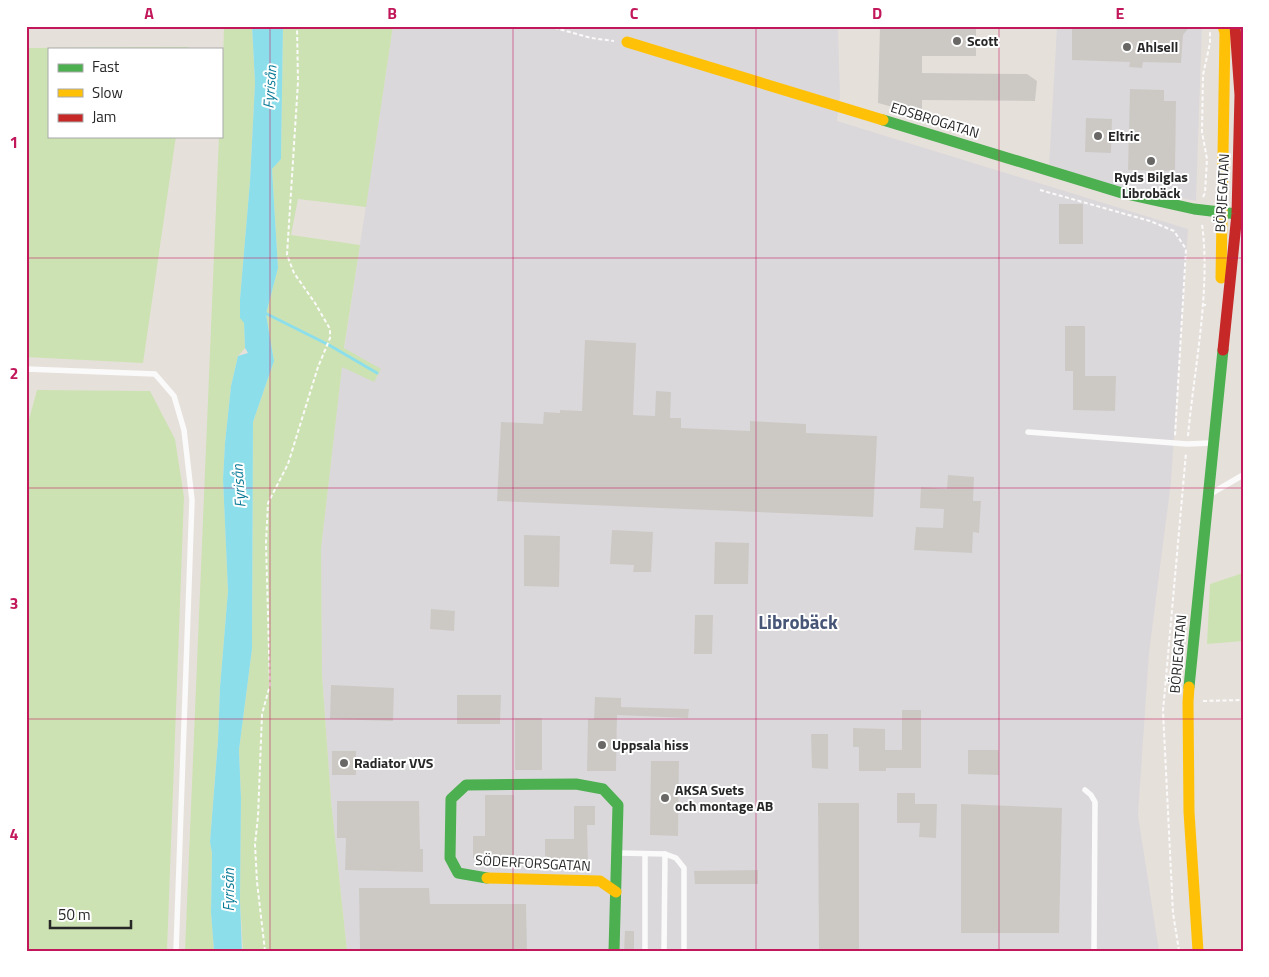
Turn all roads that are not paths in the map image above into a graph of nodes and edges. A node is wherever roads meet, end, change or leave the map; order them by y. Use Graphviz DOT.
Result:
graph roads {
  1 [pos="1224,26"];
  2 [pos="1235,26"];
  3 [pos="627,42"];
  4 [pos="1221,212"];
  5 [pos="1240,215"];
  6 [pos="1222,360"];
  7 [pos="26,369"];
  8 [pos="1028,432"];
  9 [pos="1213,443"];
  10 [pos="1243,475"];
  11 [pos="1208,495"];
  12 [pos="1084,790"];
  13 [pos="617,853"];
  14 [pos="645,854"];
  15 [pos="665,854"];
  16 [pos="616,892"];
  17 [pos="176,951"];
  18 [pos="614,951"];
  19 [pos="645,951"];
  20 [pos="664,951"];
  21 [pos="684,951"];
  22 [pos="1094,951"];
  23 [pos="1198,951"];
  1 -- 4 [label="main road, BÖRJEGATAN"];
  2 -- 5 [label="main road, BÖRJEGATAN"];
  3 -- 4 [label="main road, EDSBROGATAN"];
  4 -- 5 [label="main road, EDSBROGATAN"];
  4 -- 6 [label="main road, BÖRJEGATAN"];
  5 -- 6 [label="main road, BÖRJEGATAN"];
  6 -- 9 [label="main road, BÖRJEGATAN"];
  7 -- 17 [label="lane"];
  8 -- 9 [label="lane"];
  9 -- 11 [label="main road, BÖRJEGATAN"];
  10 -- 11 [label="lane"];
  11 -- 23 [label="main road, BÖRJEGATAN"];
  12 -- 22 [label="lane"];
  13 -- 14 [label="lane"];
  13 -- 16 [label="main road, SÖDERFORSGATAN"];
  13 -- 16 [label="main road, SÖDERFORSGATAN"];
  14 -- 15 [label="lane"];
  14 -- 19 [label="lane"];
  15 -- 20 [label="lane"];
  15 -- 21 [label="lane"];
  16 -- 18 [label="main road, SÖDERFORSGATAN"];
}
